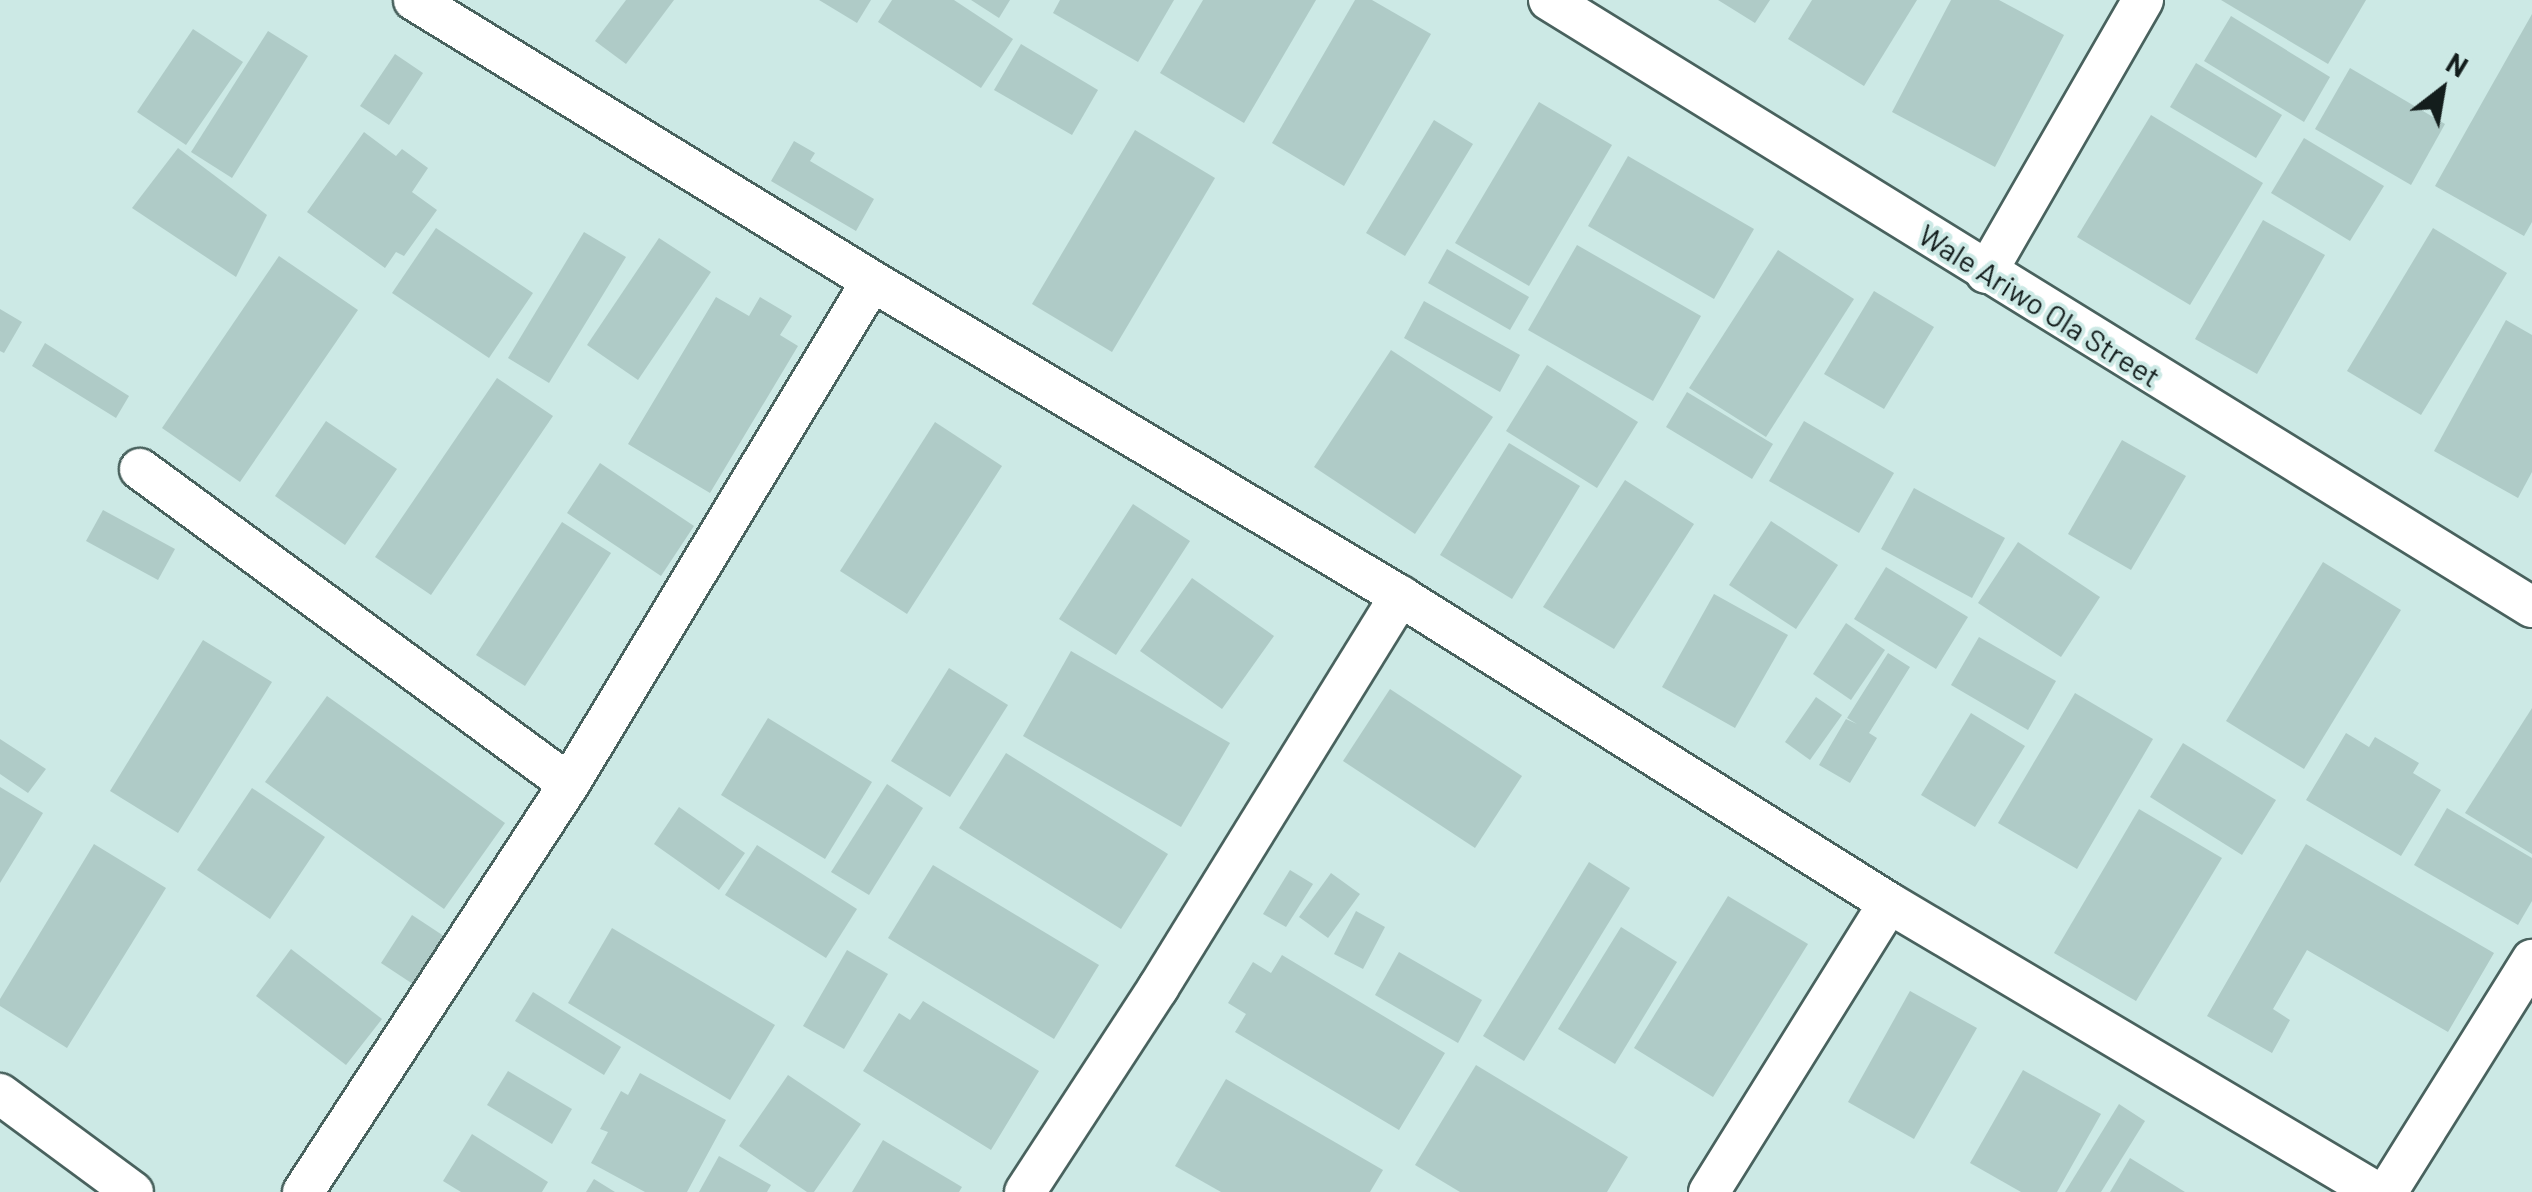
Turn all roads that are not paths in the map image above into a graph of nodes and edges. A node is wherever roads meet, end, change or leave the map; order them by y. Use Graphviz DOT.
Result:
graph roads {
  1 [pos="414,0"];
  2 [pos="1550,0"];
  3 [pos="2143,0"];
  4 [pos="1986,273"];
  5 [pos="872,281"];
  6 [pos="140,469"];
  7 [pos="1400,596"];
  8 [pos="2532,607"];
  9 [pos="569,784"];
  10 [pos="1889,902"];
  11 [pos="2532,960"];
  12 [pos="0,1094"];
  13 [pos="133,1192"];
  14 [pos="303,1192"];
  15 [pos="1025,1192"];
  16 [pos="1708,1192"];
  17 [pos="2376,1192"];
  18 [pos="2387,1192"];
  1 -- 5 [label="street"];
  2 -- 4 [label="street, Wale Ariwo Ola Street"];
  3 -- 4 [label="street"];
  4 -- 8 [label="street, Wale Ariwo Ola Street"];
  5 -- 7 [label="street"];
  5 -- 9 [label="street"];
  6 -- 9 [label="street"];
  7 -- 10 [label="street"];
  7 -- 15 [label="street"];
  9 -- 14 [label="street"];
  10 -- 16 [label="street"];
  10 -- 17 [label="street"];
  11 -- 18 [label="street"];
  12 -- 13 [label="street"];
}
